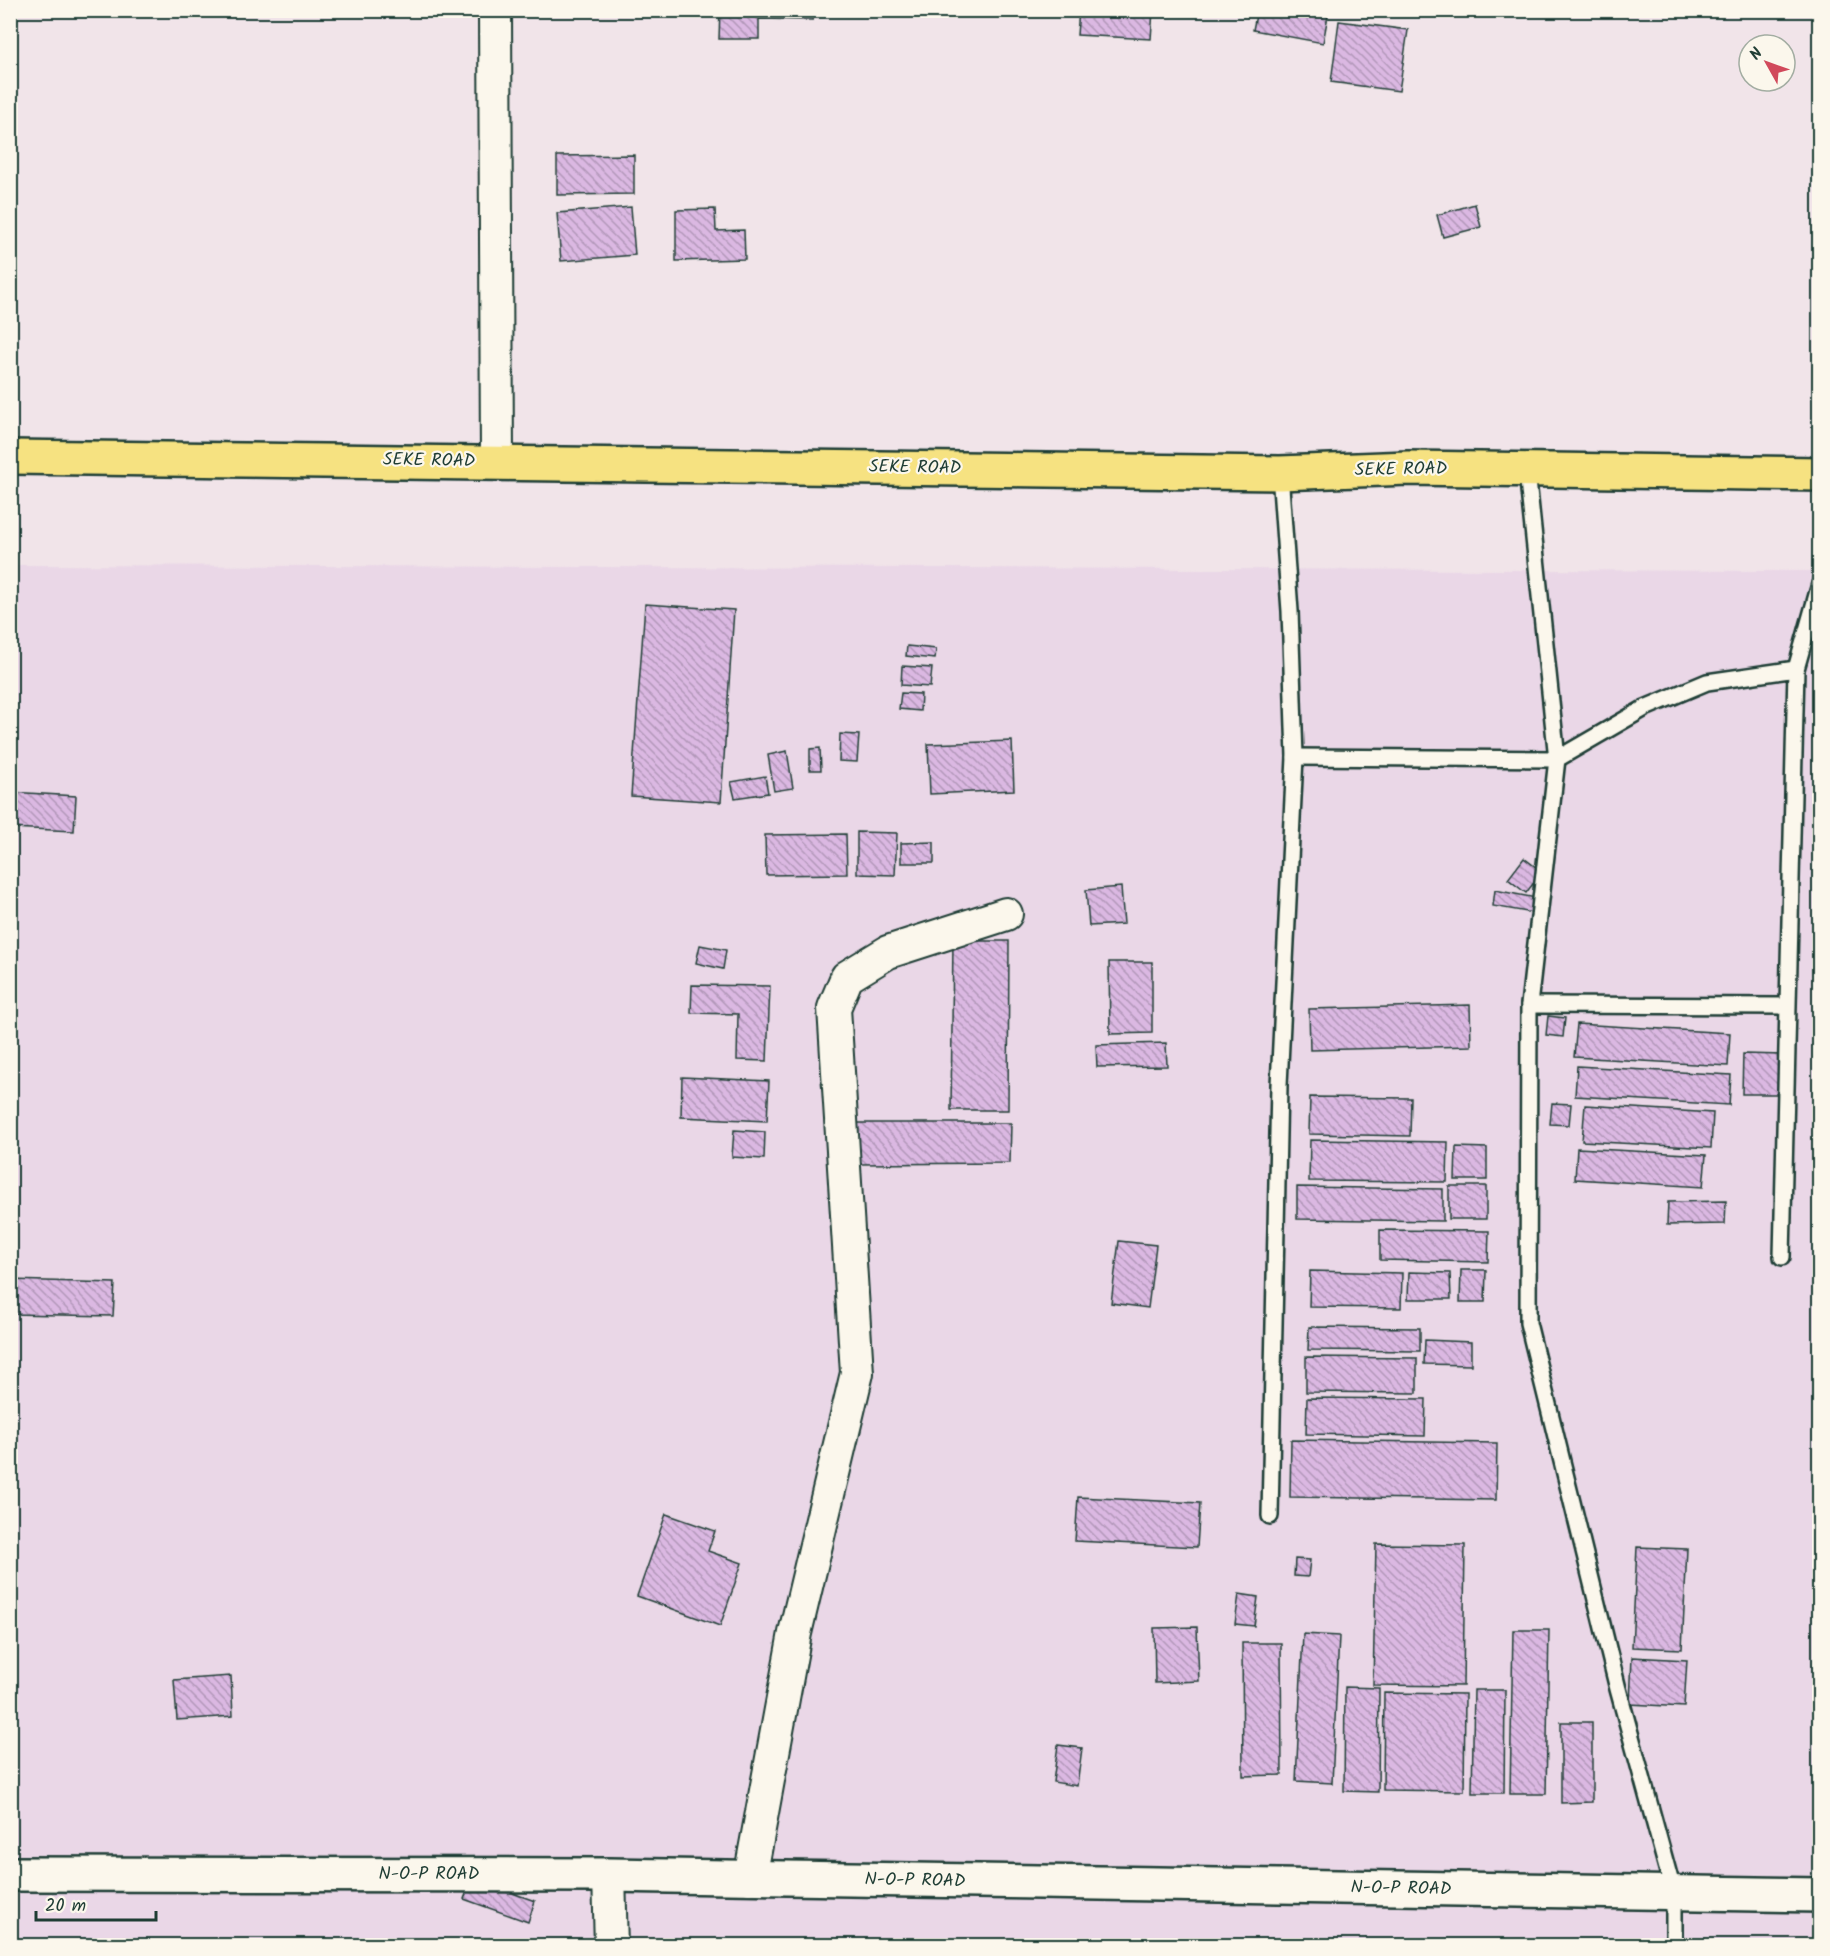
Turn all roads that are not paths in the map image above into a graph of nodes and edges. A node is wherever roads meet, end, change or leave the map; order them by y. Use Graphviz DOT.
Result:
graph roads {
  1 [pos="495,10"];
  2 [pos="10,457"];
  3 [pos="497,462"];
  4 [pos="1527,471"];
  5 [pos="1280,473"];
  6 [pos="1820,474"];
  7 [pos="1820,584"];
  8 [pos="1796,669"];
  9 [pos="1295,757"];
  10 [pos="1557,759"];
  11 [pos="1006,914"];
  12 [pos="1529,1005"];
  13 [pos="1787,1006"];
  14 [pos="1782,1257"];
  15 [pos="1270,1516"];
  16 [pos="10,1874"];
  17 [pos="609,1875"];
  18 [pos="750,1878"];
  19 [pos="1674,1894"];
  20 [pos="1820,1895"];
  21 [pos="611,1946"];
  22 [pos="1674,1946"];
  1 -- 3 [label="street"];
  2 -- 3 [label="main road, SEKE ROAD"];
  3 -- 5 [label="main road, SEKE ROAD"];
  4 -- 5 [label="main road, SEKE ROAD"];
  4 -- 6 [label="main road, SEKE ROAD"];
  4 -- 10 [label="lane"];
  5 -- 9 [label="lane"];
  7 -- 8 [label="lane"];
  8 -- 10 [label="lane"];
  8 -- 13 [label="lane"];
  9 -- 10 [label="lane"];
  9 -- 15 [label="lane"];
  10 -- 12 [label="lane"];
  11 -- 18 [label="street"];
  12 -- 13 [label="lane"];
  12 -- 19 [label="lane"];
  13 -- 14 [label="lane"];
  16 -- 17 [label="street, N-O-P ROAD"];
  17 -- 18 [label="street, N-O-P ROAD"];
  17 -- 21 [label="street"];
  18 -- 19 [label="street, N-O-P ROAD"];
  19 -- 20 [label="street, N-O-P ROAD"];
  19 -- 22 [label="lane"];
}
